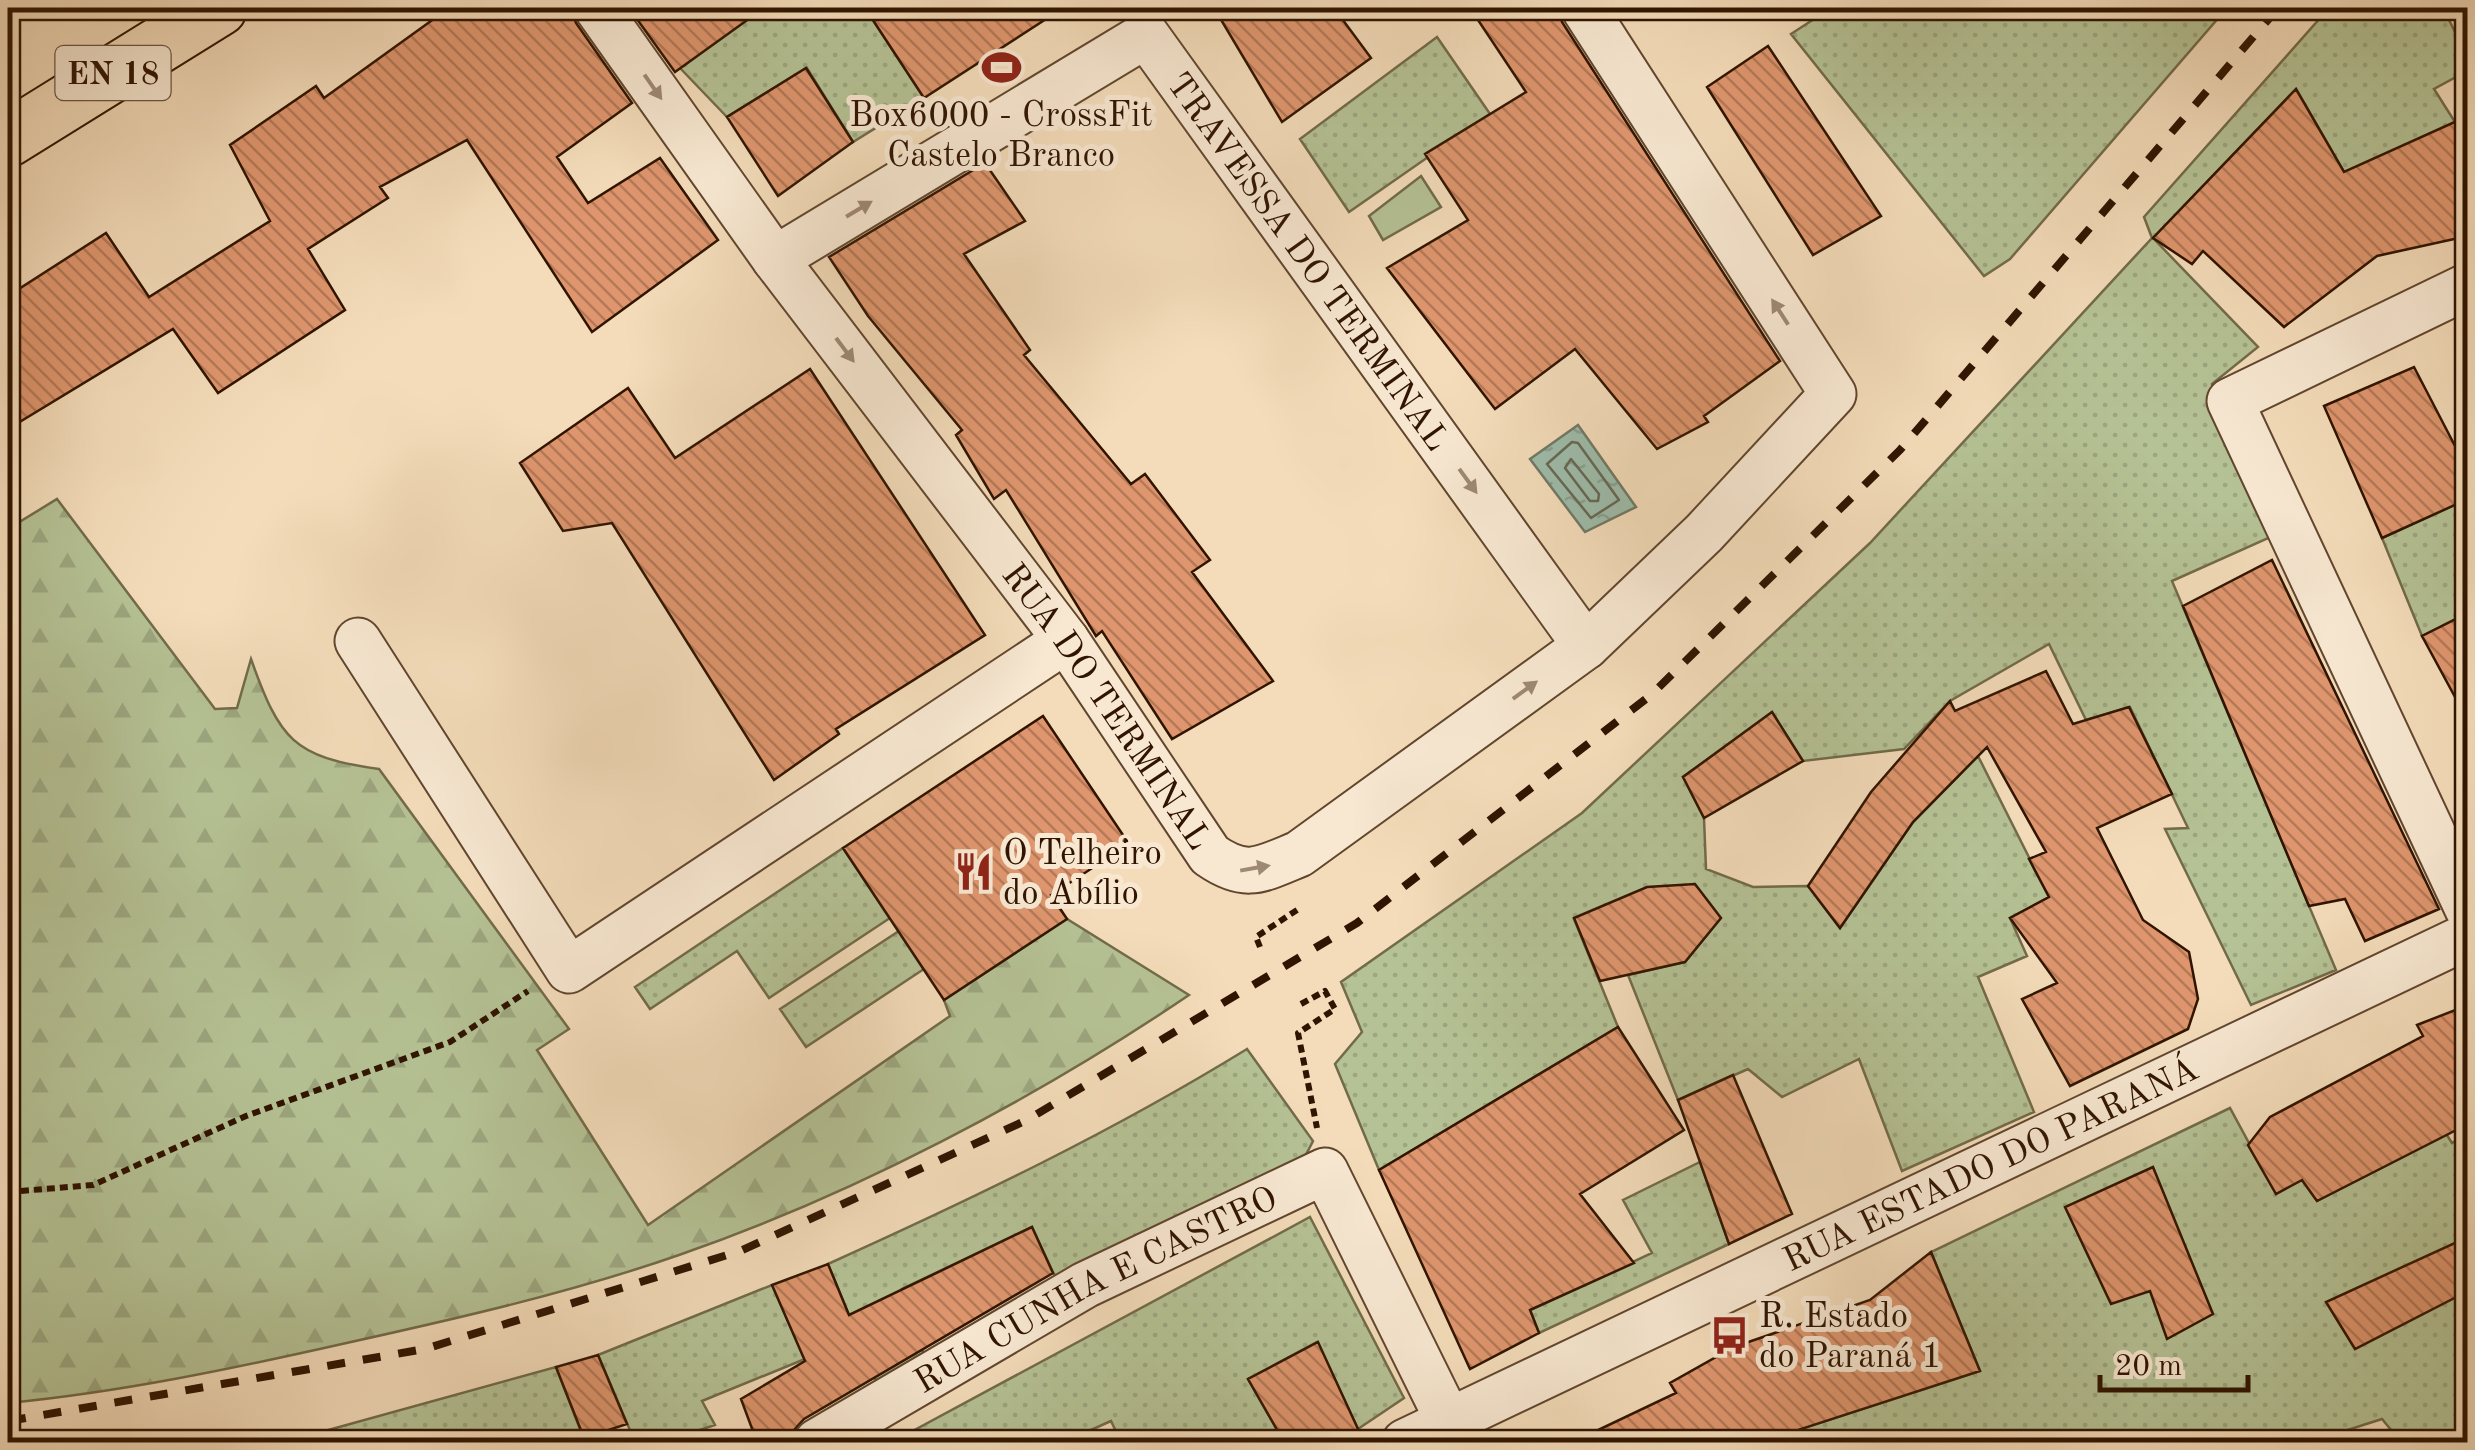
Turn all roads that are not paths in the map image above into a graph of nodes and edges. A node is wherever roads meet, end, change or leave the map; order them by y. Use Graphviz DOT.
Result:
graph roads {
  1 [pos="220,8"];
  2 [pos="597,8"];
  3 [pos="1584,8"];
  4 [pos="8,138"];
  5 [pos="775,258"];
  6 [pos="2468,286"];
  7 [pos="358,640"];
  8 [pos="1066,640"];
  9 [pos="1586,646"];
  10 [pos="2468,909"];
  11 [pos="2468,936"];
  12 [pos="1454,1432"];
  13 [pos="817,1442"];
  14 [pos="1404,1442"];
  1 -- 4 [label="main road, EN 18"];
  2 -- 5 [label="street, RUA DO TERMINAL, one-way"];
  9 -- 3 [label="street, RUA DO TERMINAL, one-way"];
  5 -- 8 [label="street, RUA DO TERMINAL, one-way"];
  5 -- 9 [label="street, TRAVESSA DO TERMINAL, one-way"];
  6 -- 10 [label="street"];
  7 -- 8 [label="street"];
  8 -- 9 [label="street, RUA DO TERMINAL, one-way"];
  11 -- 12 [label="street, RUA ESTADO DO PARANÁ"];
  12 -- 13 [label="street, RUA CUNHA E CASTRO"];
  12 -- 14 [label="street, RUA ESTADO DO PARANÁ"];
}
